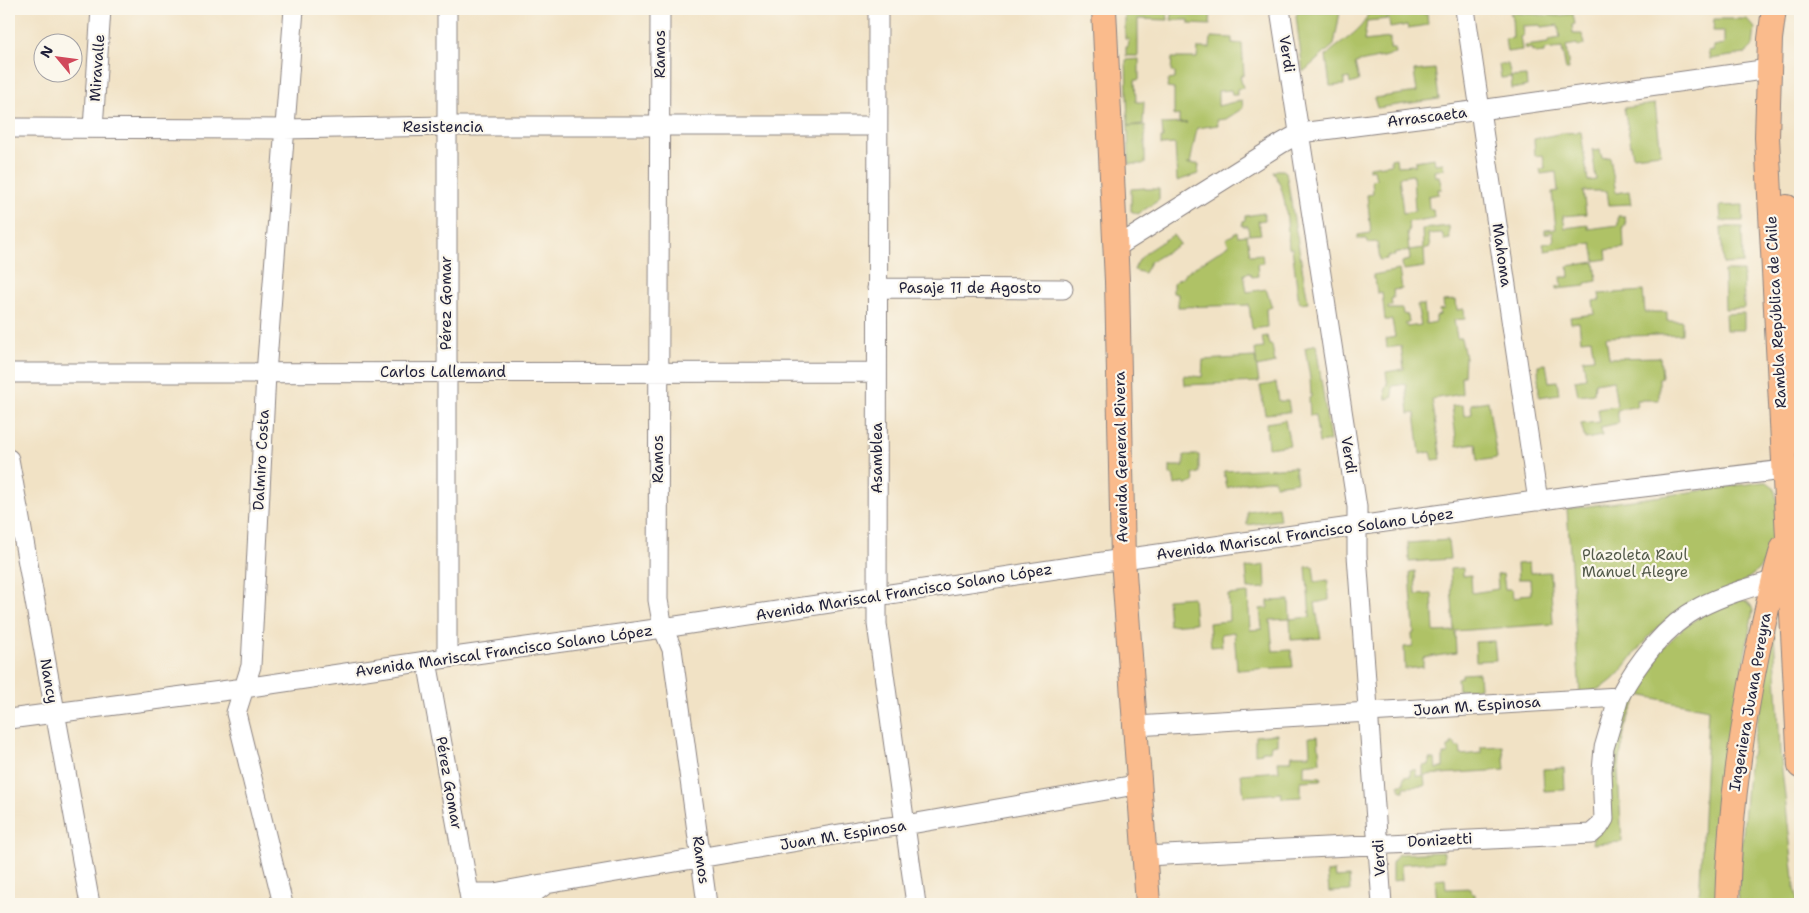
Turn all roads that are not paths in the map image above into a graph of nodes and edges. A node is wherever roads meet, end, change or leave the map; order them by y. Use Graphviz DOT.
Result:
graph roads {
  1 [pos="101,9"];
  2 [pos="294,9"];
  3 [pos="447,9"];
  4 [pos="660,9"];
  5 [pos="878,9"];
  6 [pos="1104,9"];
  7 [pos="1280,9"];
  8 [pos="1465,9"];
  9 [pos="1774,9"];
  10 [pos="1790,9"];
  11 [pos="1769,69"];
  12 [pos="1480,110"];
  13 [pos="447,126"];
  14 [pos="877,126"];
  15 [pos="660,127"];
  16 [pos="9,128"];
  17 [pos="93,128"];
  18 [pos="284,129"];
  19 [pos="1300,133"];
  20 [pos="1116,248"];
  21 [pos="877,288"];
  22 [pos="1063,288"];
  23 [pos="659,371"];
  24 [pos="446,372"];
  25 [pos="877,372"];
  26 [pos="9,373"];
  27 [pos="266,374"];
  28 [pos="1800,443"];
  29 [pos="9,459"];
  30 [pos="1792,468"];
  31 [pos="1538,501"];
  32 [pos="1357,527"];
  33 [pos="1788,533"];
  34 [pos="1123,559"];
  35 [pos="1772,581"];
  36 [pos="877,597"];
  37 [pos="663,628"];
  38 [pos="446,658"];
  39 [pos="427,662"];
  40 [pos="244,688"];
  41 [pos="1619,697"];
  42 [pos="1369,712"];
  43 [pos="55,714"];
  44 [pos="9,719"];
  45 [pos="1136,726"];
  46 [pos="1800,766"];
  47 [pos="1141,784"];
  48 [pos="905,825"];
  49 [pos="1378,843"];
  50 [pos="1145,856"];
  51 [pos="700,858"];
  52 [pos="546,884"];
  53 [pos="470,899"];
  54 [pos="90,904"];
  55 [pos="283,904"];
  56 [pos="519,904"];
  57 [pos="708,904"];
  58 [pos="916,904"];
  59 [pos="1148,904"];
  60 [pos="1382,904"];
  61 [pos="1727,904"];
  1 -- 17 [label="street, Miravalle"];
  2 -- 18 [label="street, Dalmiro Costa"];
  3 -- 13 [label="street, Pérez Gomar"];
  4 -- 15 [label="street, Ramos"];
  5 -- 14 [label="street, Asamblea"];
  6 -- 20 [label="main road, Avenida General Rivera"];
  7 -- 19 [label="street, Verdi"];
  8 -- 12 [label="street, Mahoma"];
  9 -- 11 [label="main road, Rambla República de Chile"];
  10 -- 28 [label="main road, Rambla República de Chile"];
  11 -- 12 [label="street, Arrascaeta"];
  11 -- 30 [label="main road, Rambla República de Chile"];
  12 -- 19 [label="street, Arrascaeta"];
  12 -- 31 [label="street, Mahoma"];
  13 -- 15 [label="street, Resistencia"];
  13 -- 18 [label="street, Resistencia"];
  13 -- 24 [label="street, Pérez Gomar"];
  14 -- 15 [label="street, Resistencia"];
  14 -- 21 [label="street, Asamblea"];
  15 -- 23 [label="street, Ramos"];
  16 -- 17 [label="street, Resistencia"];
  17 -- 18 [label="street, Resistencia"];
  18 -- 27 [label="street, Dalmiro Costa"];
  19 -- 20 [label="street, Arrascaeta"];
  19 -- 32 [label="street, Verdi"];
  20 -- 34 [label="main road, Avenida General Rivera"];
  21 -- 22 [label="street, Pasaje 11 de Agosto"];
  21 -- 25 [label="street, Asamblea"];
  23 -- 24 [label="street, Carlos Lallemand"];
  23 -- 25 [label="street, Carlos Lallemand"];
  23 -- 37 [label="street, Ramos"];
  24 -- 27 [label="street, Carlos Lallemand"];
  24 -- 38 [label="street, Pérez Gomar"];
  25 -- 36 [label="street, Asamblea"];
  26 -- 27 [label="street, Carlos Lallemand"];
  27 -- 40 [label="street, Dalmiro Costa"];
  29 -- 43 [label="street, Nancy"];
  30 -- 31 [label="street, Avenida Mariscal Francisco Solano López"];
  30 -- 33 [label="main road, Rambla República de Chile"];
  31 -- 32 [label="street, Avenida Mariscal Francisco Solano López"];
  32 -- 34 [label="street, Avenida Mariscal Francisco Solano López"];
  32 -- 42 [label="street, Verdi"];
  33 -- 35 [label="main road, Ingeniera Juana Pereyra"];
  33 -- 46 [label="main road, Rambla República de Chile"];
  34 -- 36 [label="street, Avenida Mariscal Francisco Solano López"];
  34 -- 45 [label="main road, Avenida General Rivera"];
  35 -- 41 [label="street"];
  35 -- 61 [label="main road, Ingeniera Juana Pereyra"];
  36 -- 37 [label="street, Avenida Mariscal Francisco Solano López"];
  36 -- 48 [label="street, Asamblea"];
  37 -- 38 [label="street, Avenida Mariscal Francisco Solano López"];
  37 -- 51 [label="street, Ramos"];
  38 -- 39 [label="street, Avenida Mariscal Francisco Solano López"];
  39 -- 40 [label="street, Avenida Mariscal Francisco Solano López"];
  39 -- 53 [label="street, Pérez Gomar"];
  40 -- 43 [label="street, Avenida Mariscal Francisco Solano López"];
  40 -- 55 [label="street, Dalmiro Costa"];
  41 -- 42 [label="street, Juan M. Espinosa"];
  41 -- 49 [label="street, Donizetti"];
  42 -- 45 [label="street, Juan M. Espinosa"];
  42 -- 49 [label="street, Verdi"];
  43 -- 44 [label="street, Avenida Mariscal Francisco Solano López"];
  43 -- 54 [label="street, Nancy"];
  45 -- 47 [label="main road, Avenida General Rivera"];
  47 -- 48 [label="street, Juan M. Espinosa"];
  47 -- 50 [label="main road, Avenida General Rivera"];
  48 -- 51 [label="street, Juan M. Espinosa"];
  48 -- 58 [label="street, Asamblea"];
  49 -- 50 [label="street, Donizetti"];
  49 -- 60 [label="street, Verdi"];
  50 -- 59 [label="main road, Avenida General Rivera"];
  51 -- 52 [label="street, Juan M. Espinosa"];
  51 -- 57 [label="street, Ramos"];
  52 -- 53 [label="street, Juan M. Espinosa"];
  52 -- 56 [label="street, Juan M. Espinosa"];
}
